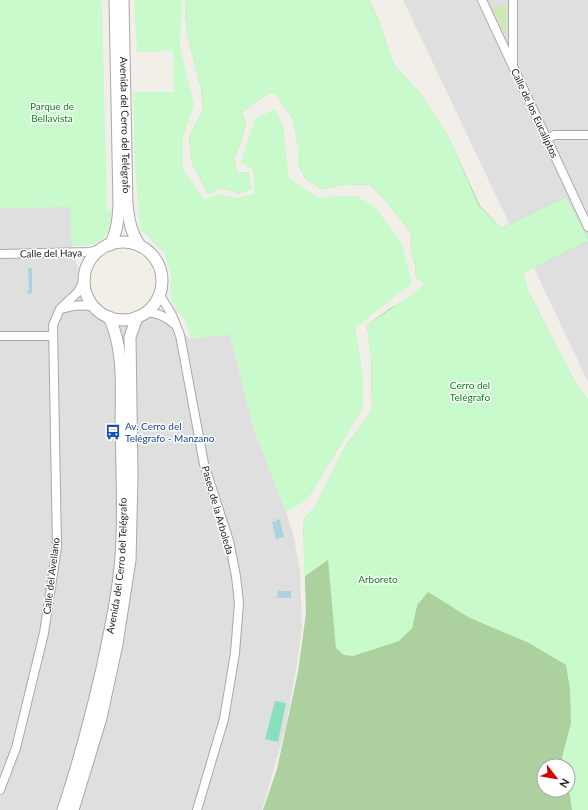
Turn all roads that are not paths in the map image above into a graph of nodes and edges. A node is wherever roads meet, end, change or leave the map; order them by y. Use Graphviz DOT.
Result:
graph roads {
  1 [pos="115,0"];
  2 [pos="123,0"];
  3 [pos="482,0"];
  4 [pos="513,0"];
  5 [pos="514,35"];
  6 [pos="501,41"];
  7 [pos="513,65"];
  8 [pos="588,135"];
  9 [pos="547,139"];
  10 [pos="588,227"];
  11 [pos="140,246"];
  12 [pos="106,247"];
  13 [pos="0,254"];
  14 [pos="84,281"];
  15 [pos="160,295"];
  16 [pos="94,307"];
  17 [pos="60,309"];
  18 [pos="147,312"];
  19 [pos="109,317"];
  20 [pos="137,317"];
  21 [pos="177,327"];
  22 [pos="0,336"];
  23 [pos="53,336"];
  24 [pos="0,790"];
  25 [pos="62,810"];
  26 [pos="73,810"];
  27 [pos="197,810"];
  1 -- 12 [label="street, Avenida del Cerro del Telégrafo"];
  2 -- 11 [label="street, Avenida del Cerro del Telégrafo"];
  3 -- 6 [label="street, Calle de los Eucaliptos"];
  4 -- 5 [label="street"];
  5 -- 6 [label="street"];
  5 -- 7 [label="street"];
  6 -- 7 [label="street, Calle de los Eucaliptos"];
  7 -- 9 [label="street, Calle de los Eucaliptos"];
  8 -- 9 [label="street"];
  9 -- 10 [label="street, Calle de los Eucaliptos"];
  11 -- 12 [label="street"];
  11 -- 15 [label="street"];
  12 -- 13 [label="street, Calle del Haya"];
  12 -- 14 [label="street"];
  14 -- 16 [label="street"];
  14 -- 17 [label="street, Calle del Avellano"];
  15 -- 18 [label="street"];
  15 -- 21 [label="street, Paseo de la Arboleda"];
  16 -- 17 [label="street"];
  16 -- 19 [label="street"];
  17 -- 23 [label="street, Calle del Avellano"];
  18 -- 20 [label="street"];
  18 -- 21 [label="street"];
  19 -- 20 [label="street"];
  19 -- 25 [label="street, Avenida del Cerro del Telégrafo"];
  20 -- 26 [label="street, Avenida del Cerro del Telégrafo"];
  21 -- 27 [label="street, Paseo de la Arboleda"];
  22 -- 23 [label="street"];
  23 -- 24 [label="street, Calle del Avellano"];
}
